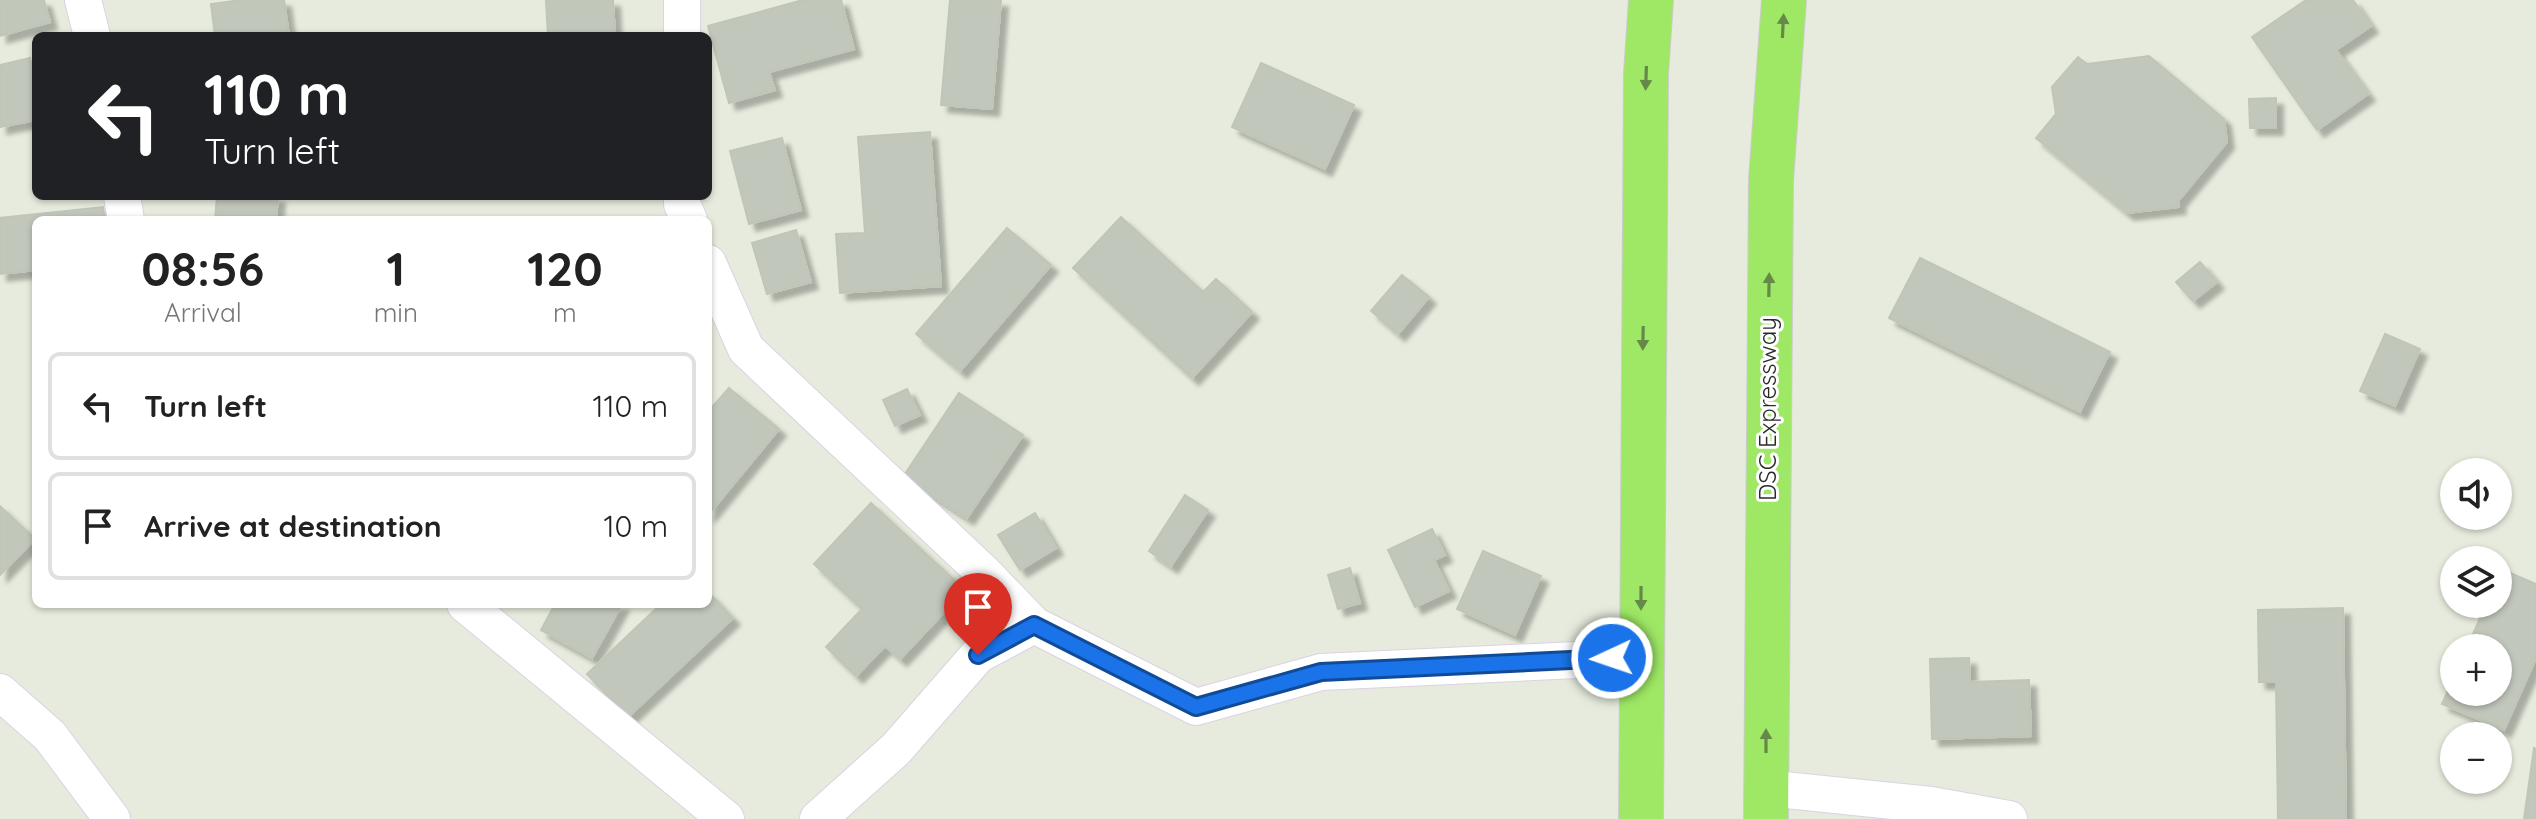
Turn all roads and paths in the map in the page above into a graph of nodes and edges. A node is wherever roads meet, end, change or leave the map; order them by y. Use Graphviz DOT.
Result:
graph roads {
  1 [pos="83,0"];
  2 [pos="682,0"];
  3 [pos="1651,0"];
  4 [pos="1784,0"];
  5 [pos="91,32"];
  6 [pos="682,32"];
  7 [pos="712,272"];
  8 [pos="470,608"];
  9 [pos="1034,625"];
  10 [pos="1641,657"];
  11 [pos="0,692"];
  12 [pos="1766,804"];
  13 [pos="112,819"];
  14 [pos="726,819"];
  15 [pos="818,819"];
  16 [pos="1641,819"];
  17 [pos="2009,819"];
  1 -- 5 [label="street"];
  2 -- 6 [label="street"];
  3 -- 10 [label="main road, one-way"];
  12 -- 4 [label="main road, DSC Expressway, one-way"];
  7 -- 9 [label="street"];
  8 -- 14 [label="street"];
  9 -- 10 [label="street"];
  9 -- 15 [label="street"];
  10 -- 16 [label="main road"];
  11 -- 13 [label="street"];
  12 -- 17 [label="street"];
}
